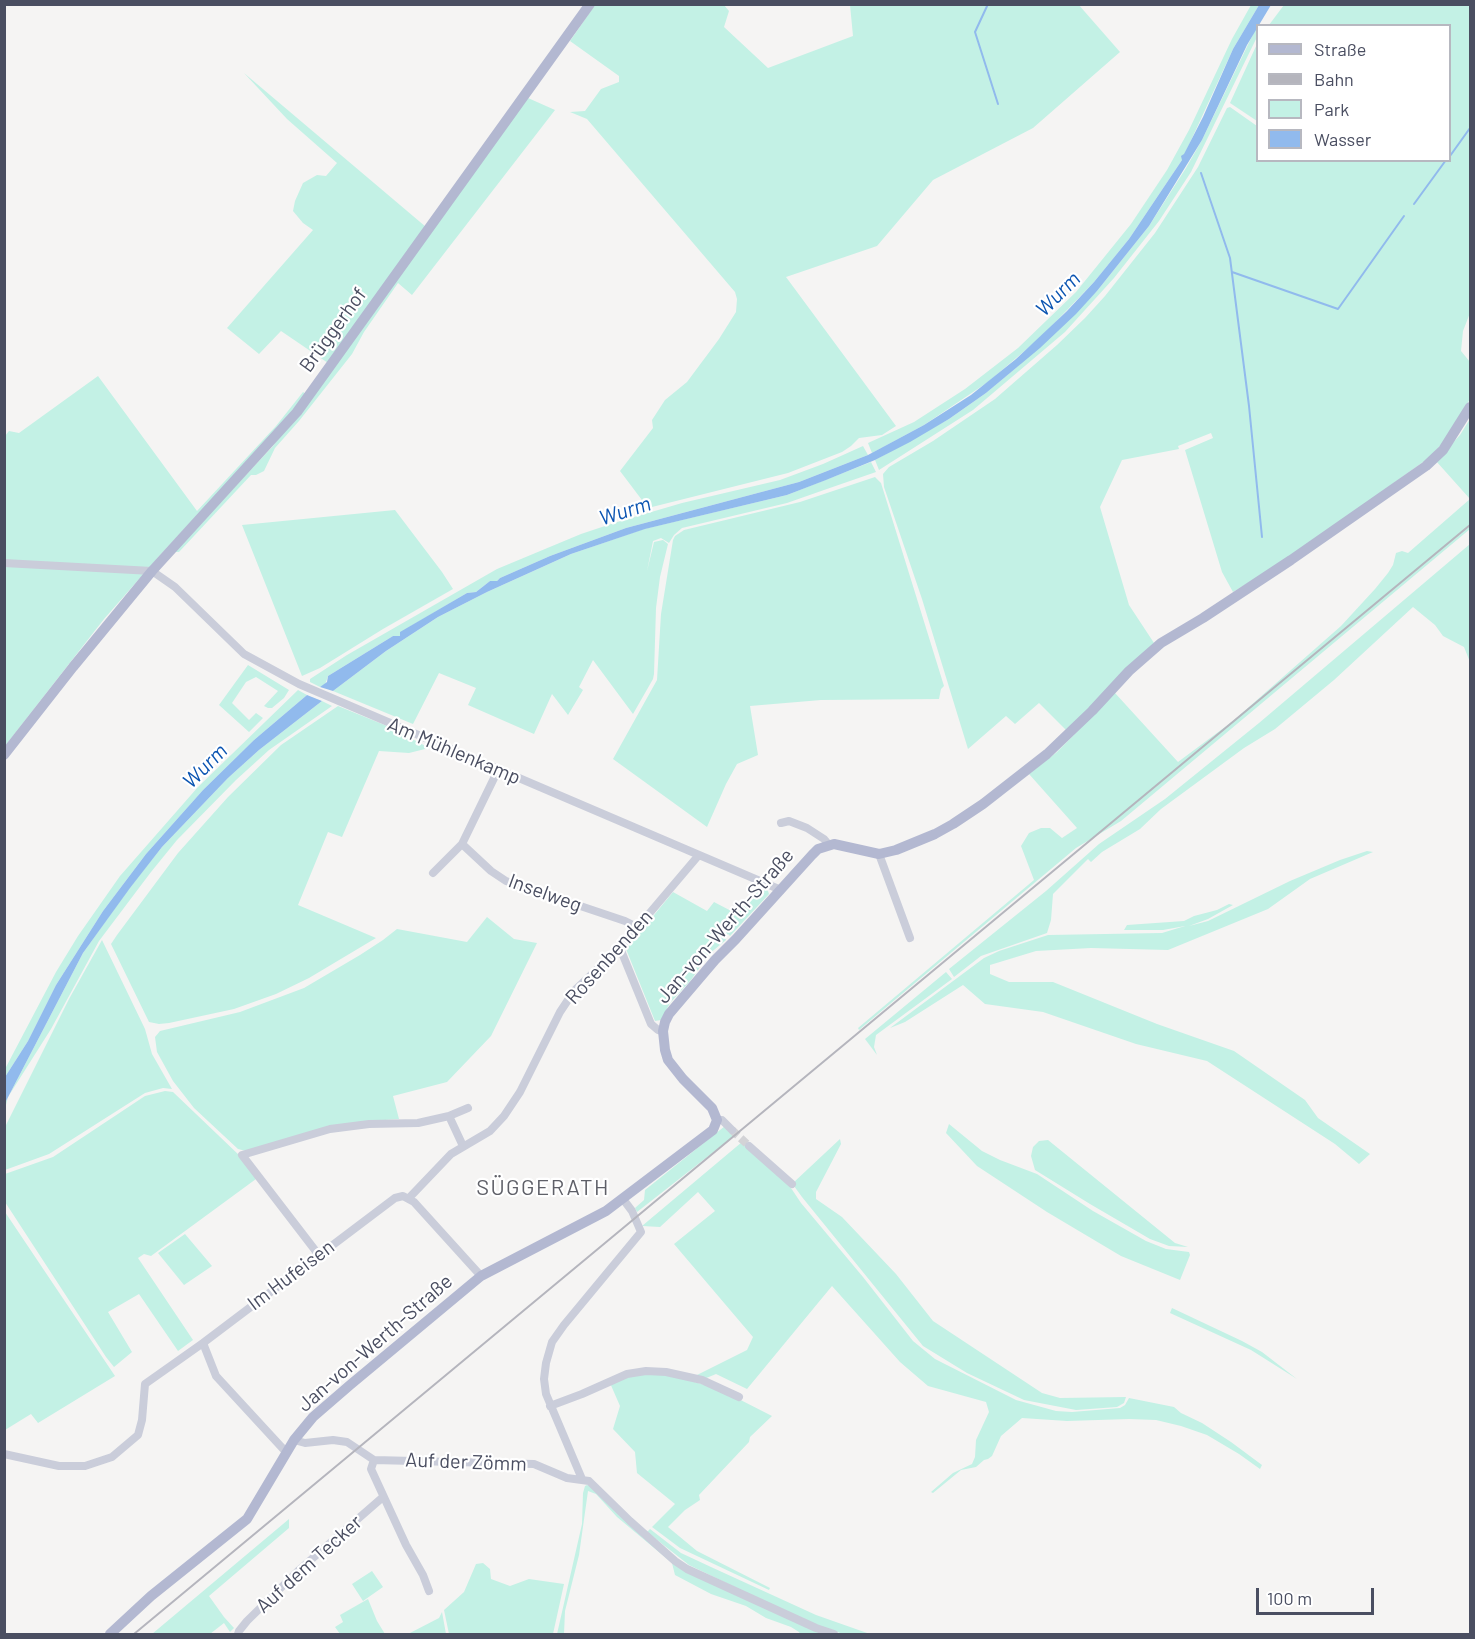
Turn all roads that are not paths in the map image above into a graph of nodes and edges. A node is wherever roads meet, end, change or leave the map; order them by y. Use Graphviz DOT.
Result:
graph roads {
  1 [pos="590,4"];
  2 [pos="1470,407"];
  3 [pos="4,563"];
  4 [pos="152,571"];
  5 [pos="4,755"];
  6 [pos="498,770"];
  7 [pos="781,823"];
  8 [pos="462,844"];
  9 [pos="828,845"];
  10 [pos="879,854"];
  11 [pos="698,856"];
  12 [pos="433,873"];
  13 [pos="781,890"];
  14 [pos="637,927"];
  15 [pos="909,938"];
  16 [pos="620,948"];
  17 [pos="663,1031"];
  18 [pos="468,1108"];
  19 [pos="449,1116"];
  20 [pos="717,1120"];
  21 [pos="732,1130"];
  22 [pos="463,1146"];
  23 [pos="749,1146"];
  24 [pos="792,1184"];
  25 [pos="409,1198"];
  26 [pos="623,1199"];
  27 [pos="318,1254"];
  28 [pos="481,1276"];
  29 [pos="202,1343"];
  30 [pos="739,1397"];
  31 [pos="550,1406"];
  32 [pos="294,1440"];
  33 [pos="286,1452"];
  34 [pos="4,1454"];
  35 [pos="374,1460"];
  36 [pos="582,1479"];
  37 [pos="383,1497"];
  38 [pos="429,1591"];
  39 [pos="110,1635"];
  40 [pos="238,1635"];
  41 [pos="834,1635"];
  1 -- 4 [label="main road, Brüggerhof"];
  2 -- 10 [label="main road"];
  3 -- 4 [label="street"];
  4 -- 5 [label="main road, Brüggerhof"];
  4 -- 6 [label="street, Am Mühlenkamp"];
  6 -- 8 [label="street"];
  6 -- 11 [label="street, Am Mühlenkamp"];
  7 -- 9 [label="street, Jan-von-Werth-Straße"];
  8 -- 12 [label="street"];
  8 -- 14 [label="street, Inselweg"];
  9 -- 10 [label="main road"];
  9 -- 13 [label="main road, Jan-von-Werth-Straße"];
  10 -- 15 [label="street"];
  11 -- 13 [label="street, Am Mühlenkamp"];
  11 -- 14 [label="street, Rosenbenden"];
  13 -- 17 [label="main road, Jan-von-Werth-Straße"];
  14 -- 16 [label="street, Rosenbenden"];
  16 -- 17 [label="street"];
  16 -- 22 [label="street, Rosenbenden"];
  17 -- 20 [label="main road, Jan-von-Werth-Straße"];
  18 -- 19 [label="street"];
  19 -- 22 [label="street"];
  19 -- 27 [label="street"];
  20 -- 21 [label="street"];
  20 -- 26 [label="main road"];
  22 -- 25 [label="street, Rosenbenden"];
  23 -- 24 [label="street"];
  25 -- 27 [label="street, Im Hufeisen"];
  25 -- 28 [label="street"];
  26 -- 28 [label="main road, Jan-von-Werth-Straße"];
  26 -- 31 [label="street"];
  27 -- 29 [label="street, Im Hufeisen"];
  28 -- 32 [label="main road, Jan-von-Werth-Straße"];
  29 -- 33 [label="street"];
  29 -- 34 [label="street, Im Hufeisen"];
  30 -- 31 [label="street"];
  31 -- 36 [label="street"];
  32 -- 33 [label="main road, Jan-von-Werth-Straße"];
  32 -- 35 [label="street, Jan-von-Werth-Straße"];
  33 -- 39 [label="main road, Jan-von-Werth-Straße"];
  35 -- 36 [label="street, Auf der Zömm"];
  35 -- 37 [label="street"];
  36 -- 41 [label="street"];
  37 -- 38 [label="street"];
  37 -- 40 [label="street, Auf dem Tecker"];
}
